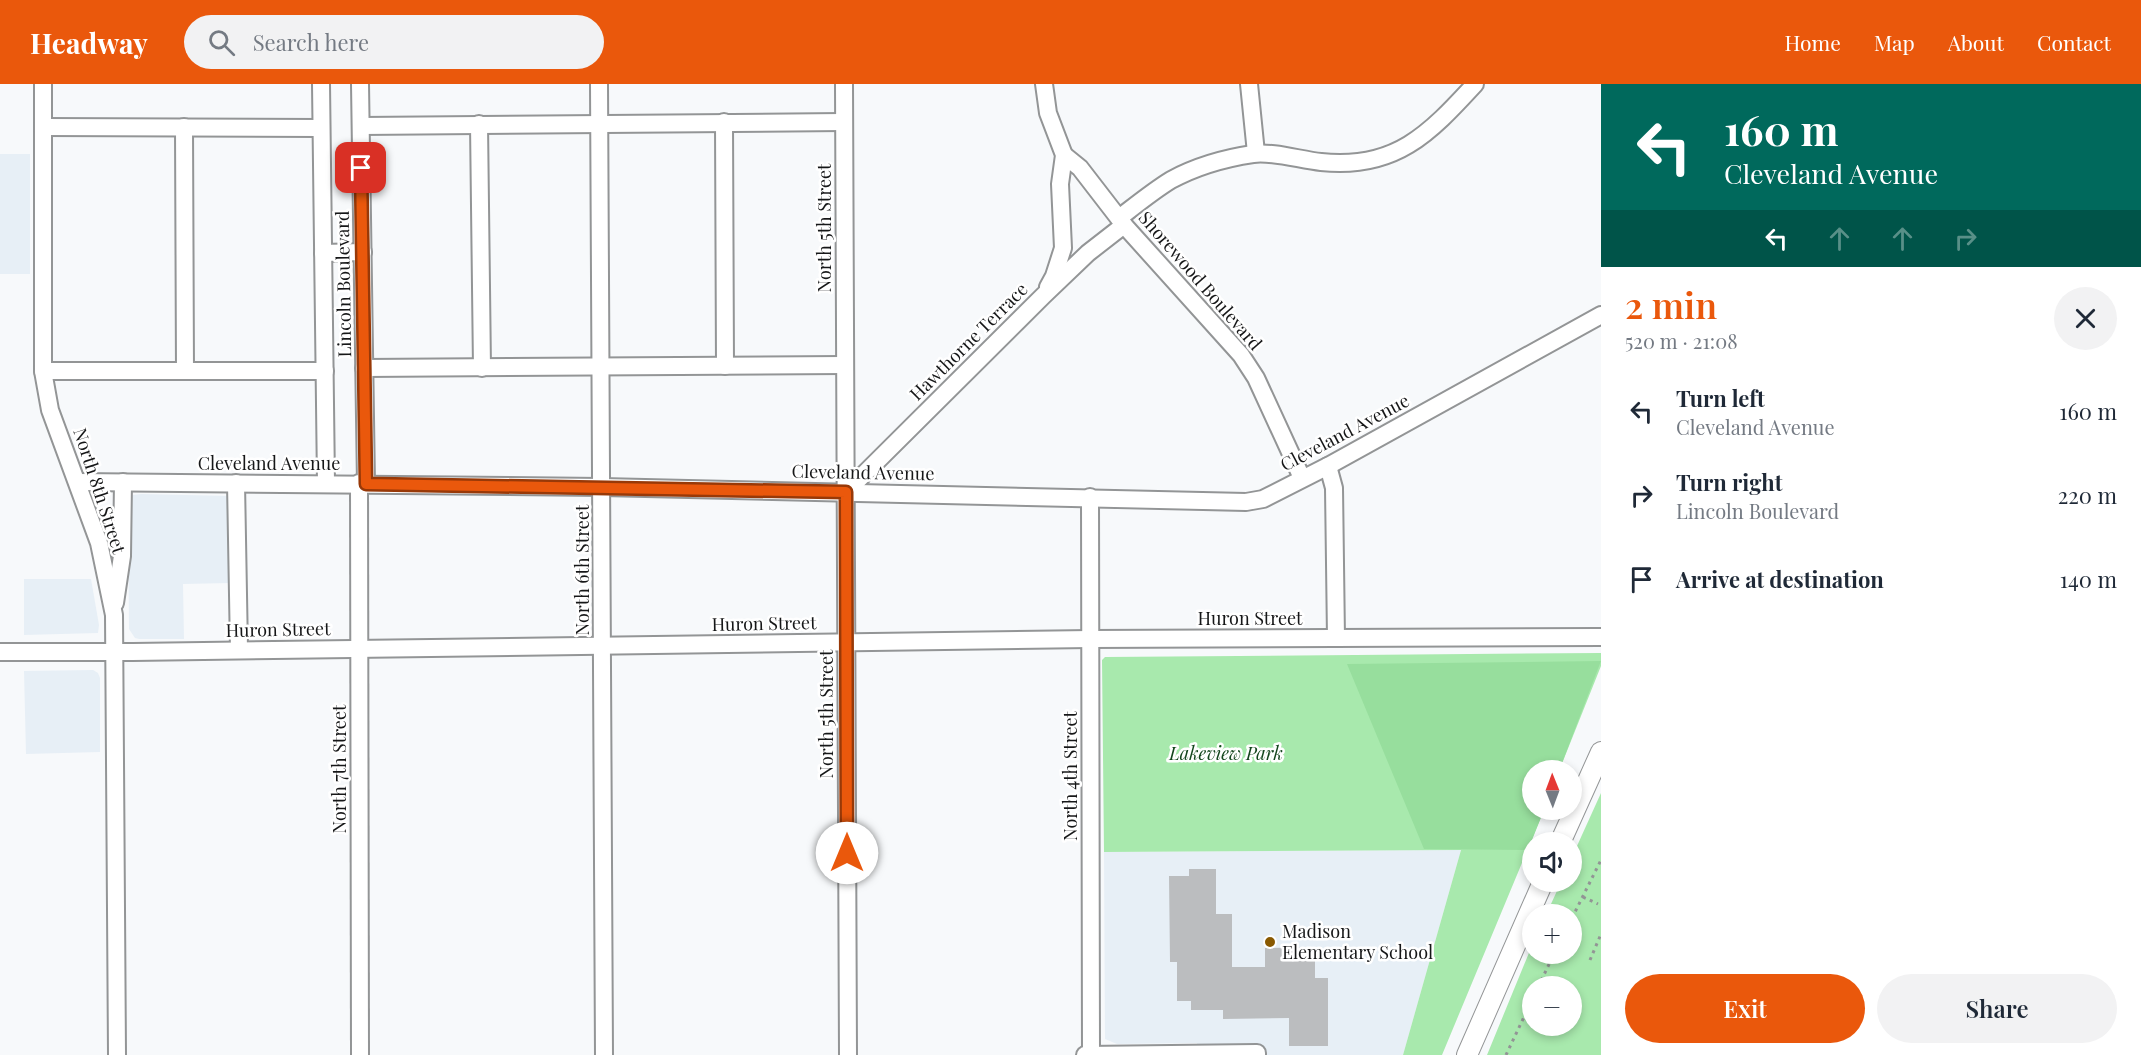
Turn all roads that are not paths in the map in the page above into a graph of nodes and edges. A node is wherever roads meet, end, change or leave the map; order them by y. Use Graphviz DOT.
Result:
graph roads {
  1 [pos="43,84"];
  2 [pos="321,84"];
  3 [pos="360,84"];
  4 [pos="599,84"];
  5 [pos="844,84"];
  6 [pos="1044,84"];
  7 [pos="1249,84"];
  8 [pos="1475,84"];
  9 [pos="724,122"];
  10 [pos="844,122"];
  11 [pos="599,123"];
  12 [pos="478,124"];
  13 [pos="360,126"];
  14 [pos="43,127"];
  15 [pos="184,127"];
  16 [pos="321,128"];
  17 [pos="1256,153"];
  18 [pos="1064,155"];
  19 [pos="1122,221"];
  20 [pos="363,252"];
  21 [pos="323,253"];
  22 [pos="1043,296"];
  23 [pos="1601,315"];
  24 [pos="845,365"];
  25 [pos="601,366"];
  26 [pos="725,366"];
  27 [pos="364,368"];
  28 [pos="482,368"];
  29 [pos="43,371"];
  30 [pos="185,371"];
  31 [pos="325,371"];
  32 [pos="1328,466"];
  33 [pos="1302,478"];
  34 [pos="78,482"];
  35 [pos="123,483"];
  36 [pos="236,483"];
  37 [pos="326,483"];
  38 [pos="362,484"];
  39 [pos="602,487"];
  40 [pos="846,492"];
  41 [pos="1090,497"];
  42 [pos="114,615"];
  43 [pos="1601,637"];
  44 [pos="1336,638"];
  45 [pos="1090,639"];
  46 [pos="846,643"];
  47 [pos="602,646"];
  48 [pos="359,649"];
  49 [pos="239,650"];
  50 [pos="0,652"];
  51 [pos="115,652"];
  52 [pos="1601,752"];
  53 [pos="1565,832"];
  54 [pos="1539,892"];
  55 [pos="1213,1054"];
  56 [pos="117,1055"];
  57 [pos="360,1055"];
  58 [pos="604,1055"];
  59 [pos="848,1055"];
  60 [pos="1085,1055"];
  61 [pos="1091,1055"];
  62 [pos="1257,1055"];
  63 [pos="1467,1055"];
  1 -- 14 [label="street, North 8th Street"];
  2 -- 16 [label="street, Lincoln Boulevard"];
  3 -- 13 [label="street, Lincoln Boulevard"];
  4 -- 11 [label="street, North 6th Street"];
  5 -- 10 [label="street, North 5th Street"];
  6 -- 18 [label="street, Shorewood Boulevard"];
  7 -- 17 [label="street"];
  8 -- 17 [label="street, Hawthorne Terrace"];
  9 -- 10 [label="street"];
  9 -- 11 [label="street"];
  9 -- 26 [label="street"];
  10 -- 24 [label="street, North 5th Street"];
  11 -- 12 [label="street"];
  11 -- 25 [label="street, North 6th Street"];
  12 -- 13 [label="street"];
  12 -- 28 [label="street"];
  13 -- 20 [label="street, Lincoln Boulevard"];
  14 -- 15 [label="street"];
  14 -- 29 [label="street, North 8th Street"];
  15 -- 16 [label="street"];
  15 -- 30 [label="street"];
  16 -- 21 [label="street, Lincoln Boulevard"];
  17 -- 19 [label="street, Hawthorne Terrace"];
  18 -- 19 [label="street, Shorewood Boulevard"];
  18 -- 22 [label="street, Shorewood Boulevard"];
  19 -- 22 [label="street, Hawthorne Terrace"];
  19 -- 33 [label="street, Shorewood Boulevard"];
  20 -- 21 [label="street"];
  20 -- 27 [label="street, Lincoln Boulevard"];
  21 -- 31 [label="street, Lincoln Boulevard"];
  22 -- 40 [label="street, Hawthorne Terrace"];
  23 -- 32 [label="street, Cleveland Avenue"];
  24 -- 26 [label="street"];
  24 -- 40 [label="street, North 5th Street"];
  25 -- 26 [label="street"];
  25 -- 28 [label="street"];
  25 -- 39 [label="street, North 6th Street"];
  27 -- 28 [label="street"];
  27 -- 38 [label="street, Lincoln Boulevard"];
  29 -- 30 [label="street"];
  29 -- 34 [label="street, North 8th Street"];
  30 -- 31 [label="street"];
  31 -- 37 [label="street, Lincoln Boulevard"];
  32 -- 33 [label="street, Cleveland Avenue"];
  32 -- 44 [label="street"];
  33 -- 41 [label="street, Cleveland Avenue"];
  34 -- 35 [label="street, Cleveland Avenue"];
  34 -- 42 [label="street, North 8th Street"];
  35 -- 36 [label="street, Cleveland Avenue"];
  35 -- 42 [label="street"];
  36 -- 37 [label="street, Cleveland Avenue"];
  36 -- 49 [label="street"];
  37 -- 38 [label="street, Cleveland Avenue"];
  38 -- 39 [label="street, Cleveland Avenue"];
  38 -- 48 [label="street, North 7th Street"];
  39 -- 40 [label="street, Cleveland Avenue"];
  39 -- 47 [label="street, North 6th Street"];
  40 -- 41 [label="street, Cleveland Avenue"];
  40 -- 46 [label="street, North 5th Street"];
  41 -- 45 [label="street, North 4th Street"];
  42 -- 51 [label="street, North 8th Street"];
  43 -- 44 [label="street, Huron Street"];
  44 -- 45 [label="street, Huron Street"];
  45 -- 46 [label="street, Huron Street"];
  45 -- 61 [label="street, North 4th Street"];
  46 -- 47 [label="street, Huron Street"];
  46 -- 59 [label="street, North 5th Street"];
  47 -- 48 [label="street, Huron Street"];
  47 -- 58 [label="street, North 6th Street"];
  48 -- 49 [label="street, Huron Street"];
  48 -- 57 [label="street, North 7th Street"];
  49 -- 51 [label="street, Huron Street"];
  50 -- 51 [label="street, Huron Street"];
  51 -- 56 [label="street, North 8th Street"];
  52 -- 53 [label="main road"];
  54 -- 63 [label="main road"];
  55 -- 61 [label="street"];
  55 -- 62 [label="street"];
  60 -- 61 [label="street"];
}
